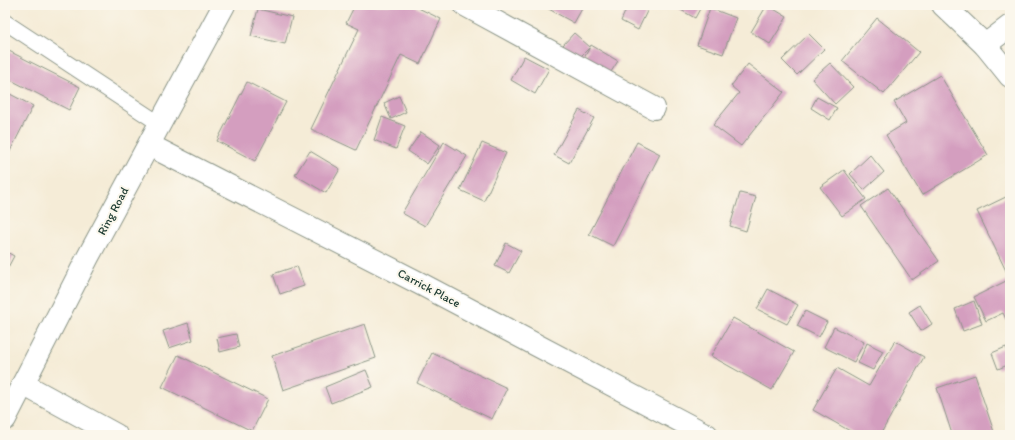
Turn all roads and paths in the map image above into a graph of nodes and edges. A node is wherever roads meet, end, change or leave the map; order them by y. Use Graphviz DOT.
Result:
graph roads {
  1 [pos="224,5"];
  2 [pos="465,5"];
  3 [pos="943,5"];
  4 [pos="5,22"];
  5 [pos="1010,26"];
  6 [pos="985,45"];
  7 [pos="1010,76"];
  8 [pos="654,108"];
  9 [pos="160,124"];
  10 [pos="149,145"];
  11 [pos="23,384"];
  12 [pos="5,419"];
  13 [pos="116,435"];
  14 [pos="707,435"];
  1 -- 9 [label="street, Ring Road"];
  2 -- 8 [label="street"];
  3 -- 6 [label="street"];
  4 -- 9 [label="lane"];
  5 -- 6 [label="street"];
  6 -- 7 [label="street"];
  9 -- 10 [label="street, Ring Road"];
  10 -- 11 [label="street, Ring Road"];
  10 -- 14 [label="street, Carrick Place"];
  11 -- 12 [label="street, Ring Road"];
  11 -- 13 [label="street"];
}
